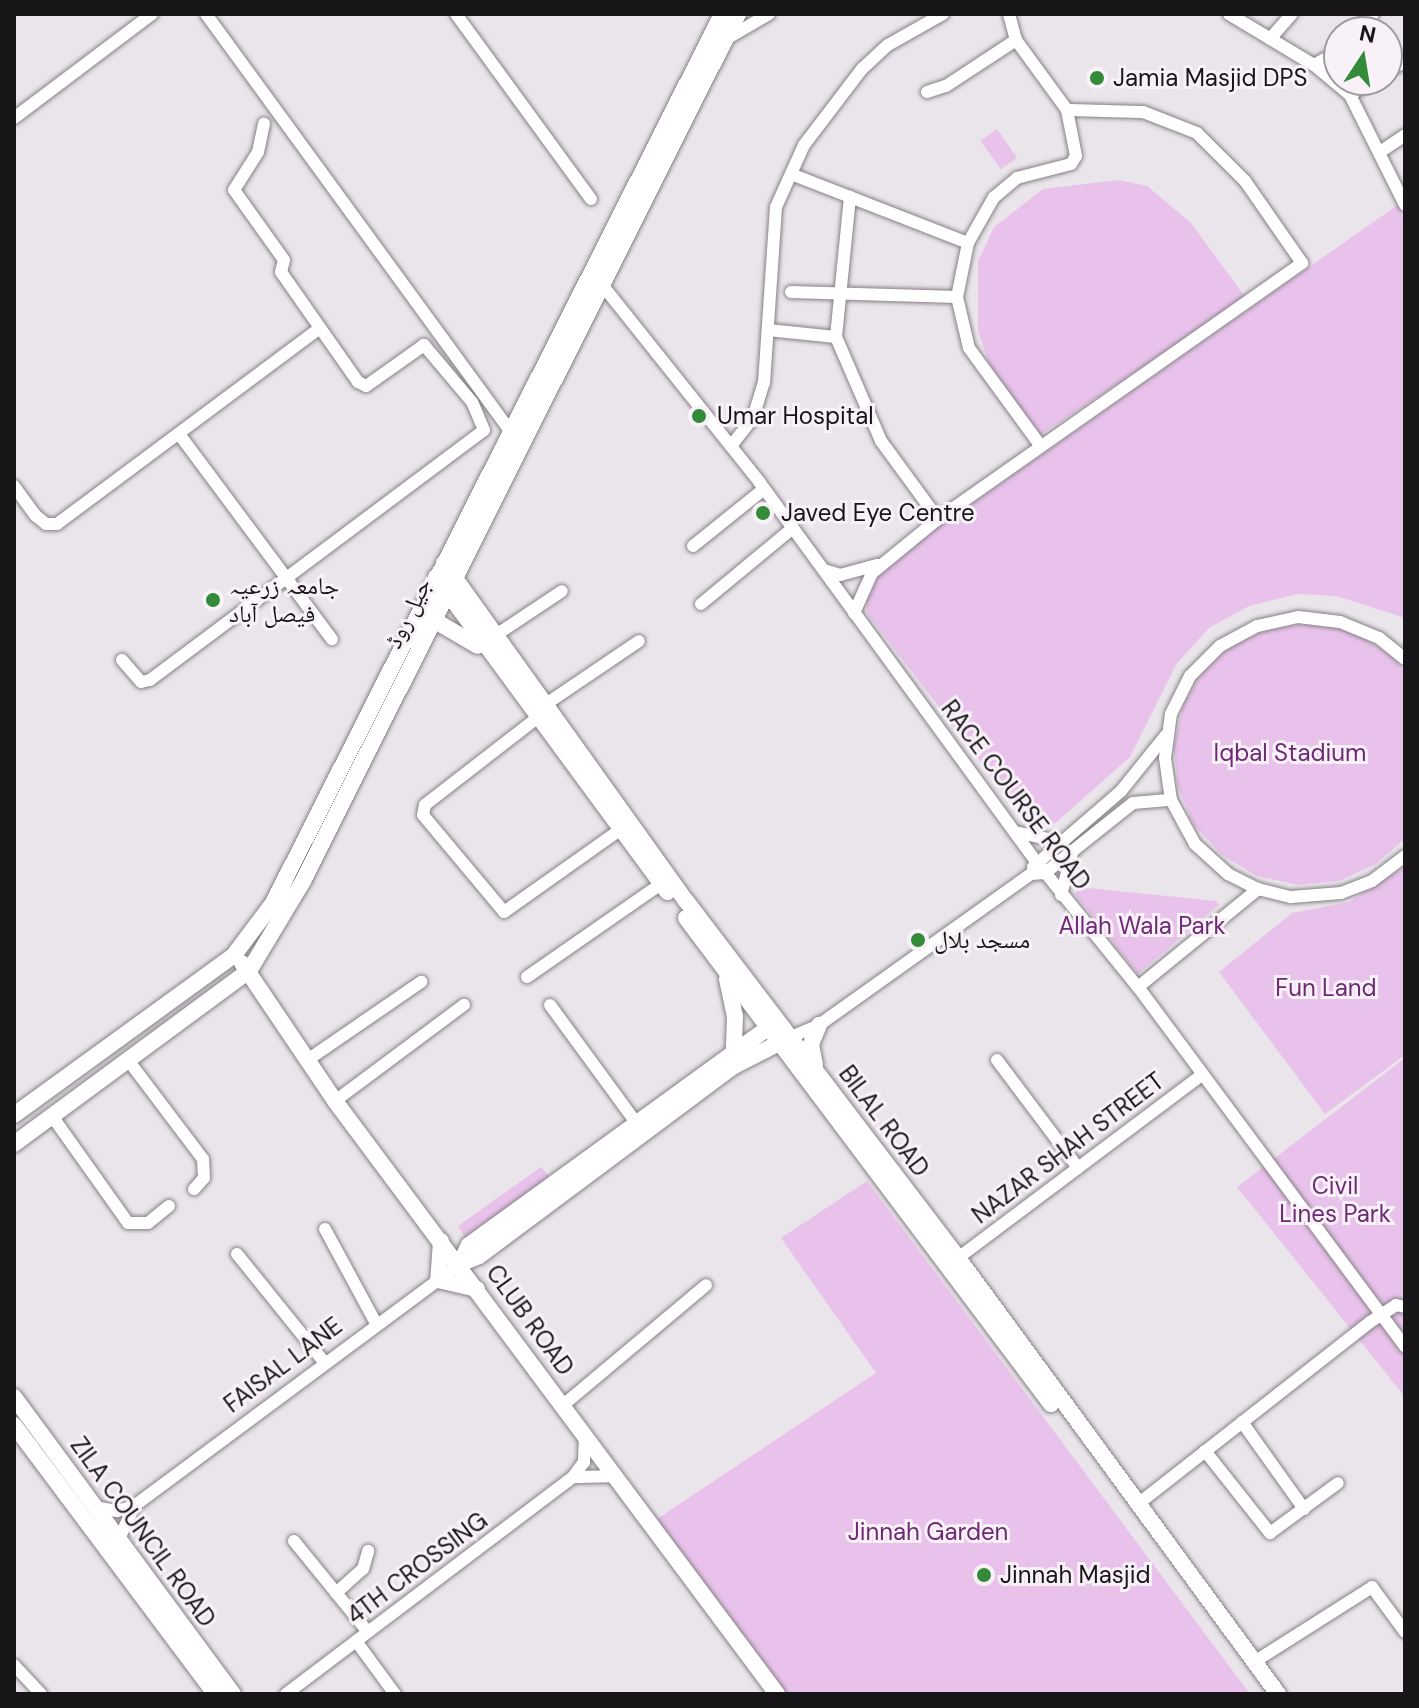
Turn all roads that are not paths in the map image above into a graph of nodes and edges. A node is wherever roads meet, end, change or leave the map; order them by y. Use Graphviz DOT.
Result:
graph roads {
  1 [pos="152,14"];
  2 [pos="206,14"];
  3 [pos="456,14"];
  4 [pos="722,14"];
  5 [pos="738,14"];
  6 [pos="769,14"];
  7 [pos="943,14"];
  8 [pos="1009,14"];
  9 [pos="1229,14"];
  10 [pos="1292,14"];
  11 [pos="726,39"];
  12 [pos="1270,39"];
  13 [pos="1016,40"];
  14 [pos="1323,60"];
  15 [pos="1314,65"];
  16 [pos="1323,72"];
  17 [pos="927,92"];
  18 [pos="1351,96"];
  19 [pos="1067,110"];
  20 [pos="14,118"];
  21 [pos="264,124"];
  22 [pos="1405,135"];
  23 [pos="1380,152"];
  24 [pos="791,174"];
  25 [pos="850,197"];
  26 [pos="591,199"];
  27 [pos="1404,199"];
  28 [pos="968,243"];
  29 [pos="596,278"];
  30 [pos="791,292"];
  31 [pos="841,293"];
  32 [pos="957,297"];
  33 [pos="320,328"];
  34 [pos="768,330"];
  35 [pos="836,337"];
  36 [pos="508,428"];
  37 [pos="179,434"];
  38 [pos="1040,445"];
  39 [pos="731,446"];
  40 [pos="14,486"];
  41 [pos="764,489"];
  42 [pos="938,519"];
  43 [pos="793,528"];
  44 [pos="693,546"];
  45 [pos="884,562"];
  46 [pos="824,570"];
  47 [pos="444,577"];
  48 [pos="288,580"];
  49 [pos="562,591"];
  50 [pos="701,604"];
  51 [pos="854,613"];
  52 [pos="432,619"];
  53 [pos="496,635"];
  54 [pos="332,639"];
  55 [pos="639,641"];
  56 [pos="490,654"];
  57 [pos="1405,659"];
  58 [pos="122,660"];
  59 [pos="541,711"];
  60 [pos="1166,734"];
  61 [pos="1171,800"];
  62 [pos="620,830"];
  63 [pos="1015,832"];
  64 [pos="1062,842"];
  65 [pos="1072,853"];
  66 [pos="1405,856"];
  67 [pos="1035,860"];
  68 [pos="1045,873"];
  69 [pos="1031,874"];
  70 [pos="661,884"];
  71 [pos="1258,889"];
  72 [pos="1061,895"];
  73 [pos="234,955"];
  74 [pos="249,971"];
  75 [pos="725,972"];
  76 [pos="527,977"];
  77 [pos="421,982"];
  78 [pos="1138,987"];
  79 [pos="464,1005"];
  80 [pos="550,1005"];
  81 [pos="773,1023"];
  82 [pos="819,1025"];
  83 [pos="784,1039"];
  84 [pos="734,1049"];
  85 [pos="762,1050"];
  86 [pos="128,1060"];
  87 [pos="997,1060"];
  88 [pos="306,1061"];
  89 [pos="1203,1074"];
  90 [pos="812,1078"];
  91 [pos="335,1101"];
  92 [pos="14,1115"];
  93 [pos="52,1116"];
  94 [pos="637,1124"];
  95 [pos="14,1144"];
  96 [pos="1078,1168"];
  97 [pos="194,1189"];
  98 [pos="169,1206"];
  99 [pos="325,1229"];
  100 [pos="441,1241"];
  101 [pos="237,1254"];
  102 [pos="958,1258"];
  103 [pos="460,1264"];
  104 [pos="438,1280"];
  105 [pos="706,1285"];
  106 [pos="478,1290"];
  107 [pos="1405,1307"];
  108 [pos="1382,1315"];
  109 [pos="377,1325"];
  110 [pos="1405,1347"];
  111 [pos="325,1363"];
  112 [pos="14,1397"];
  113 [pos="562,1406"];
  114 [pos="1242,1422"];
  115 [pos="14,1425"];
  116 [pos="585,1435"];
  117 [pos="1205,1451"];
  118 [pos="616,1476"];
  119 [pos="573,1477"];
  120 [pos="1338,1483"];
  121 [pos="1138,1504"];
  122 [pos="134,1506"];
  123 [pos="94,1507"];
  124 [pos="1304,1509"];
  125 [pos="118,1541"];
  126 [pos="294,1541"];
  127 [pos="368,1551"];
  128 [pos="336,1593"];
  129 [pos="368,1632"];
  130 [pos="1405,1632"];
  131 [pos="356,1641"];
  132 [pos="1254,1662"];
  133 [pos="14,1665"];
  134 [pos="765,1686"];
  135 [pos="41,1694"];
  136 [pos="215,1694"];
  137 [pos="233,1694"];
  138 [pos="286,1694"];
  139 [pos="395,1694"];
  140 [pos="777,1694"];
  141 [pos="1267,1694"];
  142 [pos="1278,1694"];
  1 -- 20 [label="street"];
  2 -- 36 [label="street"];
  3 -- 26 [label="street"];
  4 -- 29 [label="main road, جیل روڈ"];
  5 -- 11 [label="main road, جیل روڈ"];
  6 -- 11 [label="street"];
  7 -- 24 [label="street"];
  8 -- 13 [label="street"];
  9 -- 12 [label="street"];
  10 -- 12 [label="street"];
  11 -- 29 [label="main road, جیل روڈ"];
  12 -- 15 [label="street"];
  13 -- 17 [label="street"];
  13 -- 19 [label="street"];
  14 -- 15 [label="street"];
  15 -- 16 [label="street"];
  18 -- 23 [label="street"];
  19 -- 28 [label="street"];
  19 -- 38 [label="street"];
  21 -- 33 [label="street"];
  22 -- 23 [label="street"];
  23 -- 27 [label="street"];
  24 -- 25 [label="street"];
  24 -- 34 [label="street"];
  25 -- 28 [label="street"];
  25 -- 31 [label="street"];
  28 -- 32 [label="street"];
  29 -- 36 [label="main road, جیل روڈ"];
  29 -- 39 [label="street, RACE COURSE ROAD"];
  29 -- 47 [label="main road, جیل روڈ"];
  30 -- 31 [label="street"];
  31 -- 32 [label="street"];
  31 -- 35 [label="street"];
  32 -- 38 [label="street"];
  33 -- 37 [label="street"];
  33 -- 48 [label="street"];
  34 -- 35 [label="street"];
  34 -- 39 [label="street"];
  35 -- 42 [label="street"];
  36 -- 47 [label="main road, جیل روڈ"];
  37 -- 40 [label="street"];
  37 -- 48 [label="street"];
  38 -- 42 [label="street"];
  39 -- 41 [label="street, RACE COURSE ROAD"];
  41 -- 43 [label="street, RACE COURSE ROAD"];
  41 -- 44 [label="street"];
  42 -- 45 [label="street"];
  43 -- 46 [label="street, RACE COURSE ROAD"];
  43 -- 50 [label="street"];
  45 -- 46 [label="street"];
  45 -- 51 [label="street"];
  46 -- 51 [label="street, RACE COURSE ROAD"];
  47 -- 52 [label="main road, جیل روڈ"];
  47 -- 53 [label="main road, BILAL ROAD"];
  47 -- 56 [label="main road, BILAL ROAD"];
  47 -- 73 [label="main road, جیل روڈ"];
  48 -- 54 [label="street"];
  48 -- 58 [label="street"];
  49 -- 53 [label="street"];
  51 -- 63 [label="street, RACE COURSE ROAD"];
  52 -- 56 [label="main road"];
  52 -- 74 [label="main road, جیل روڈ"];
  53 -- 59 [label="main road, BILAL ROAD"];
  55 -- 59 [label="street"];
  56 -- 59 [label="main road, BILAL ROAD"];
  57 -- 60 [label="street"];
  59 -- 62 [label="main road, BILAL ROAD"];
  59 -- 62 [label="street"];
  59 -- 81 [label="main road, BILAL ROAD"];
  60 -- 61 [label="street"];
  60 -- 64 [label="street"];
  61 -- 65 [label="street"];
  61 -- 71 [label="street"];
  62 -- 70 [label="main road, BILAL ROAD"];
  63 -- 64 [label="street"];
  63 -- 67 [label="street, RACE COURSE ROAD"];
  64 -- 67 [label="street"];
  65 -- 68 [label="street"];
  65 -- 72 [label="street"];
  66 -- 71 [label="street"];
  67 -- 68 [label="street, RACE COURSE ROAD"];
  67 -- 69 [label="street"];
  68 -- 69 [label="street"];
  68 -- 72 [label="street, RACE COURSE ROAD"];
  69 -- 82 [label="street"];
  70 -- 75 [label="main road, BILAL ROAD"];
  70 -- 76 [label="street"];
  71 -- 78 [label="street"];
  72 -- 78 [label="street, RACE COURSE ROAD"];
  73 -- 74 [label="main road, CLUB ROAD"];
  73 -- 92 [label="main road, جیل روڈ"];
  74 -- 86 [label="main road, جیل روڈ"];
  74 -- 88 [label="main road, CLUB ROAD"];
  75 -- 81 [label="main road, BILAL ROAD"];
  75 -- 84 [label="main road"];
  77 -- 88 [label="street"];
  78 -- 89 [label="street, RACE COURSE ROAD"];
  79 -- 91 [label="street"];
  80 -- 94 [label="street"];
  81 -- 83 [label="main road, BILAL ROAD"];
  81 -- 84 [label="main road, FAISAL LANE"];
  82 -- 83 [label="street"];
  82 -- 90 [label="main road"];
  83 -- 85 [label="main road, FAISAL LANE"];
  83 -- 90 [label="main road, BILAL ROAD"];
  84 -- 94 [label="main road, FAISAL LANE"];
  85 -- 90 [label="main road"];
  85 -- 103 [label="main road, FAISAL LANE"];
  86 -- 93 [label="main road, جیل روڈ"];
  86 -- 97 [label="street"];
  87 -- 96 [label="street"];
  88 -- 91 [label="main road, CLUB ROAD"];
  89 -- 96 [label="street, NAZAR SHAH STREET"];
  89 -- 108 [label="street, RACE COURSE ROAD"];
  90 -- 102 [label="main road, BILAL ROAD"];
  90 -- 141 [label="main road, BILAL ROAD"];
  91 -- 100 [label="main road, CLUB ROAD"];
  93 -- 95 [label="main road, جیل روڈ"];
  93 -- 98 [label="street"];
  94 -- 103 [label="main road, FAISAL LANE"];
  96 -- 102 [label="street, NAZAR SHAH STREET"];
  99 -- 109 [label="street"];
  100 -- 103 [label="main road, CLUB ROAD"];
  100 -- 104 [label="main road"];
  101 -- 111 [label="street"];
  102 -- 121 [label="main road, BILAL ROAD"];
  103 -- 104 [label="street, FAISAL LANE"];
  103 -- 106 [label="main road, CLUB ROAD"];
  104 -- 106 [label="main road"];
  104 -- 109 [label="street, FAISAL LANE"];
  105 -- 113 [label="street"];
  106 -- 113 [label="main road, CLUB ROAD"];
  107 -- 108 [label="street"];
  108 -- 110 [label="street, RACE COURSE ROAD"];
  108 -- 114 [label="street"];
  109 -- 111 [label="street, FAISAL LANE"];
  111 -- 122 [label="street, FAISAL LANE"];
  112 -- 123 [label="main road, ZILA COUNCIL ROAD"];
  113 -- 116 [label="main road, CLUB ROAD"];
  114 -- 117 [label="street"];
  114 -- 124 [label="street"];
  115 -- 136 [label="main road, ZILA COUNCIL ROAD"];
  116 -- 118 [label="main road, CLUB ROAD"];
  116 -- 119 [label="street"];
  117 -- 121 [label="street"];
  117 -- 124 [label="street"];
  118 -- 119 [label="street"];
  118 -- 134 [label="main road, CLUB ROAD"];
  119 -- 129 [label="street, 4TH CROSSING"];
  120 -- 124 [label="street"];
  121 -- 132 [label="main road, BILAL ROAD"];
  122 -- 123 [label="street"];
  122 -- 125 [label="street, FAISAL LANE"];
  123 -- 125 [label="main road, ZILA COUNCIL ROAD"];
  125 -- 137 [label="main road, ZILA COUNCIL ROAD"];
  126 -- 128 [label="street"];
  127 -- 128 [label="street"];
  128 -- 129 [label="street"];
  129 -- 131 [label="street, 4TH CROSSING"];
  130 -- 132 [label="street"];
  131 -- 138 [label="street, 4TH CROSSING"];
  131 -- 139 [label="street"];
  132 -- 142 [label="main road, BILAL ROAD"];
  133 -- 135 [label="street"];
  134 -- 140 [label="main road, CLUB ROAD"];
}
